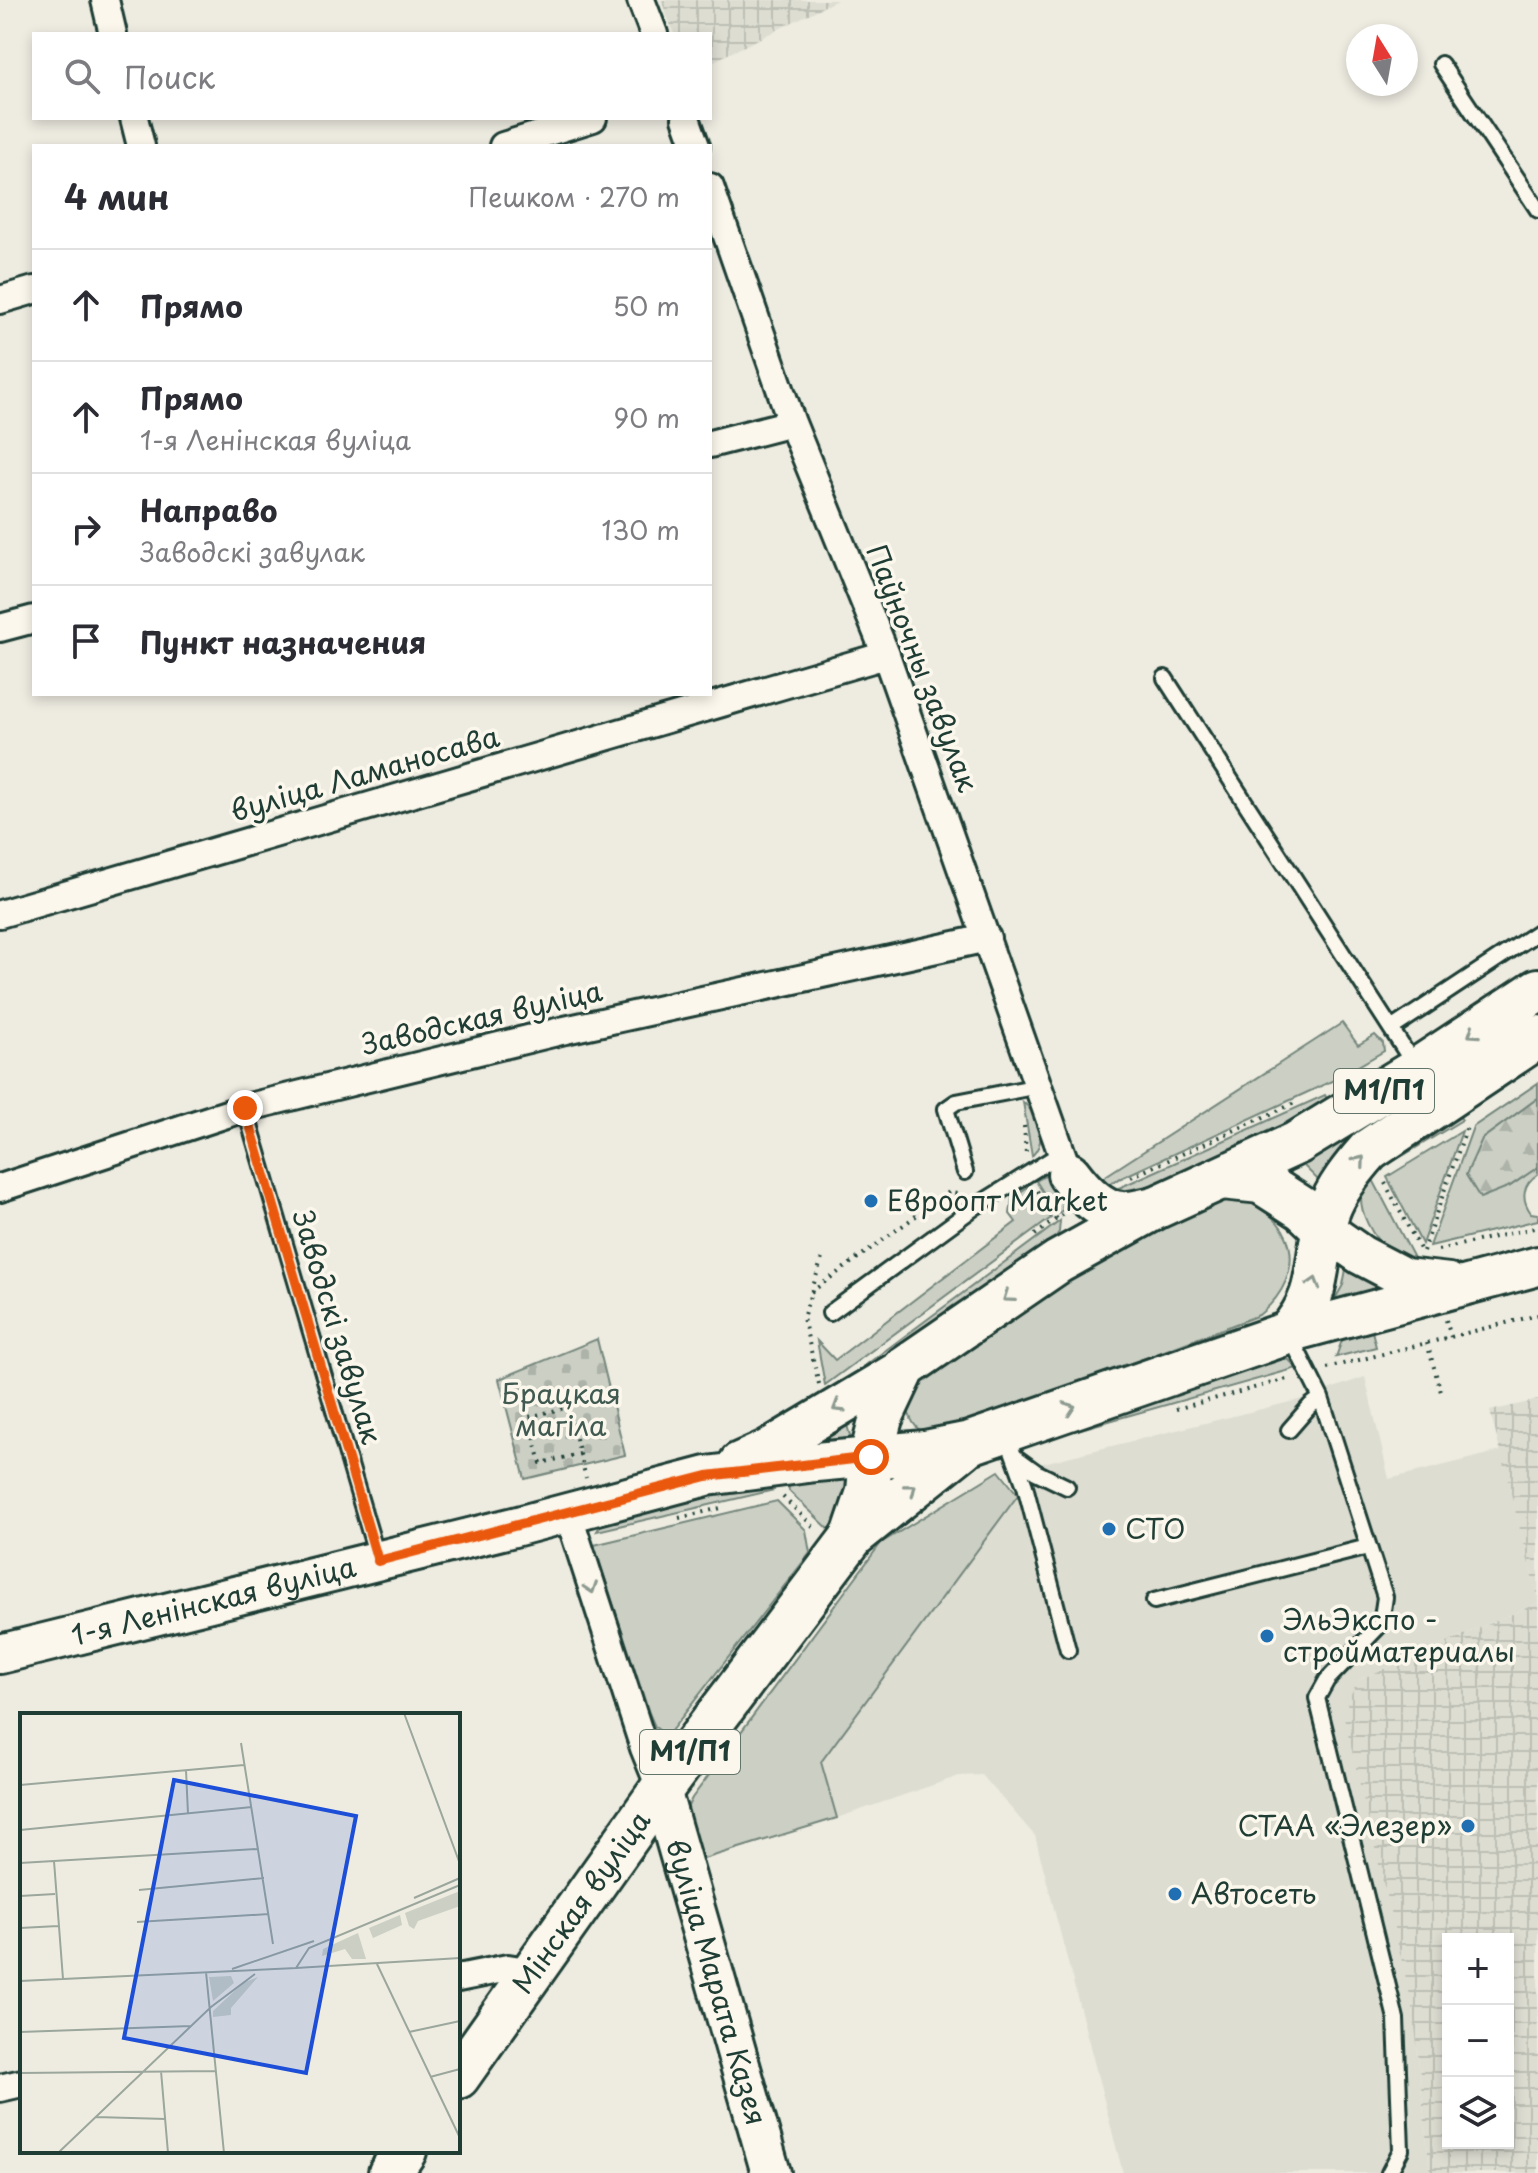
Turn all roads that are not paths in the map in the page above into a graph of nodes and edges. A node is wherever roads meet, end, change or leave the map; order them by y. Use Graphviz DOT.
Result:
graph roads {
  1 [pos="105,0"];
  2 [pos="641,0"];
  3 [pos="113,32"];
  4 [pos="653,32"];
  5 [pos="1441,64"];
  6 [pos="134,120"];
  7 [pos="587,120"];
  8 [pos="687,120"];
  9 [pos="140,144"];
  10 [pos="509,144"];
  11 [pos="695,144"];
  12 [pos="712,193"];
  13 [pos="1538,210"];
  14 [pos="32,291"];
  15 [pos="0,300"];
  16 [pos="792,423"];
  17 [pos="712,443"];
  18 [pos="32,620"];
  19 [pos="0,628"];
  20 [pos="886,655"];
  21 [pos="1165,678"];
  22 [pos="0,914"];
  23 [pos="1538,932"];
  24 [pos="987,938"];
  25 [pos="1538,990"];
  26 [pos="1391,1029"];
  27 [pos="1538,1037"];
  28 [pos="1418,1069"];
  29 [pos="1030,1087"];
  30 [pos="245,1108"];
  31 [pos="1066,1163"];
  32 [pos="965,1172"];
  33 [pos="1222,1178"];
  34 [pos="0,1188"];
  35 [pos="1155,1208"];
  36 [pos="1324,1229"];
  37 [pos="1058,1262"];
  38 [pos="1538,1266"];
  39 [pos="1451,1289"];
  40 [pos="830,1313"];
  41 [pos="1288,1333"];
  42 [pos="898,1380"];
  43 [pos="1321,1398"];
  44 [pos="1289,1430"];
  45 [pos="981,1445"];
  46 [pos="871,1457"];
  47 [pos="707,1476"];
  48 [pos="1067,1487"];
  49 [pos="578,1498"];
  50 [pos="840,1538"];
  51 [pos="1368,1547"];
  52 [pos="378,1561"];
  53 [pos="1154,1601"];
  54 [pos="1068,1650"];
  55 [pos="0,1654"];
  56 [pos="661,1790"];
  57 [pos="533,1972"];
  58 [pos="460,1978"];
  59 [pos="460,2074"];
  60 [pos="20,2083"];
  61 [pos="0,2088"];
  62 [pos="404,2153"];
  63 [pos="390,2173"];
  64 [pos="771,2173"];
  65 [pos="1389,2173"];
  1 -- 3 [label="street"];
  2 -- 4 [label="street"];
  5 -- 13 [label="lane"];
  6 -- 9 [label="street"];
  7 -- 10 [label="street"];
  8 -- 11 [label="street"];
  12 -- 16 [label="street, Паўночны завулак"];
  14 -- 15 [label="street"];
  16 -- 17 [label="street"];
  16 -- 20 [label="street, Паўночны завулак"];
  18 -- 19 [label="street"];
  20 -- 22 [label="street, вуліца Ламаносава"];
  20 -- 24 [label="street, Паўночны завулак"];
  21 -- 26 [label="lane"];
  23 -- 26 [label="lane"];
  24 -- 29 [label="street, Паўночны завулак"];
  24 -- 30 [label="street, Заводская вуліца"];
  25 -- 28 [label="main road, М1/П1, one-way"];
  26 -- 28 [label="lane"];
  36 -- 27 [label="main road, М1/П1, one-way"];
  28 -- 33 [label="main road, М1/П1"];
  29 -- 31 [label="street, Паўночны завулак"];
  29 -- 32 [label="lane"];
  30 -- 34 [label="street, Заводская вуліца"];
  30 -- 52 [label="lane, Заводскі завулак"];
  31 -- 35 [label="main road"];
  31 -- 37 [label="main road"];
  31 -- 40 [label="lane"];
  33 -- 35 [label="main road, М1/П1"];
  33 -- 36 [label="main road"];
  35 -- 37 [label="main road, М1/П1"];
  36 -- 39 [label="main road"];
  41 -- 36 [label="main road, М1/П1, one-way"];
  37 -- 42 [label="main road, М1/П1, one-way"];
  38 -- 39 [label="main road"];
  39 -- 41 [label="main road"];
  41 -- 43 [label="lane"];
  45 -- 41 [label="main road, М1/П1, one-way"];
  42 -- 45 [label="main road"];
  42 -- 46 [label="main road, М1/П1"];
  42 -- 47 [label="main road, one-way"];
  43 -- 44 [label="lane"];
  43 -- 51 [label="lane"];
  45 -- 46 [label="main road"];
  45 -- 48 [label="lane"];
  50 -- 45 [label="main road, М1/П1, one-way"];
  45 -- 54 [label="lane"];
  46 -- 47 [label="main road"];
  46 -- 50 [label="main road, М1/П1"];
  47 -- 49 [label="main road, 1-я Ленінская вуліца"];
  49 -- 52 [label="main road, 1-я Ленінская вуліца"];
  49 -- 56 [label="street, one-way"];
  50 -- 56 [label="main road, Мінская вуліца / М1/П1"];
  51 -- 53 [label="lane"];
  51 -- 65 [label="lane"];
  52 -- 55 [label="main road, 1-я Ленінская вуліца"];
  56 -- 57 [label="main road, Мінская вуліца / М1/П1"];
  56 -- 64 [label="main road, вуліца Марата Казея"];
  57 -- 58 [label="street"];
  57 -- 59 [label="main road, Мінская вуліца / М1/П1"];
  60 -- 61 [label="street"];
  62 -- 63 [label="main road"];
}
